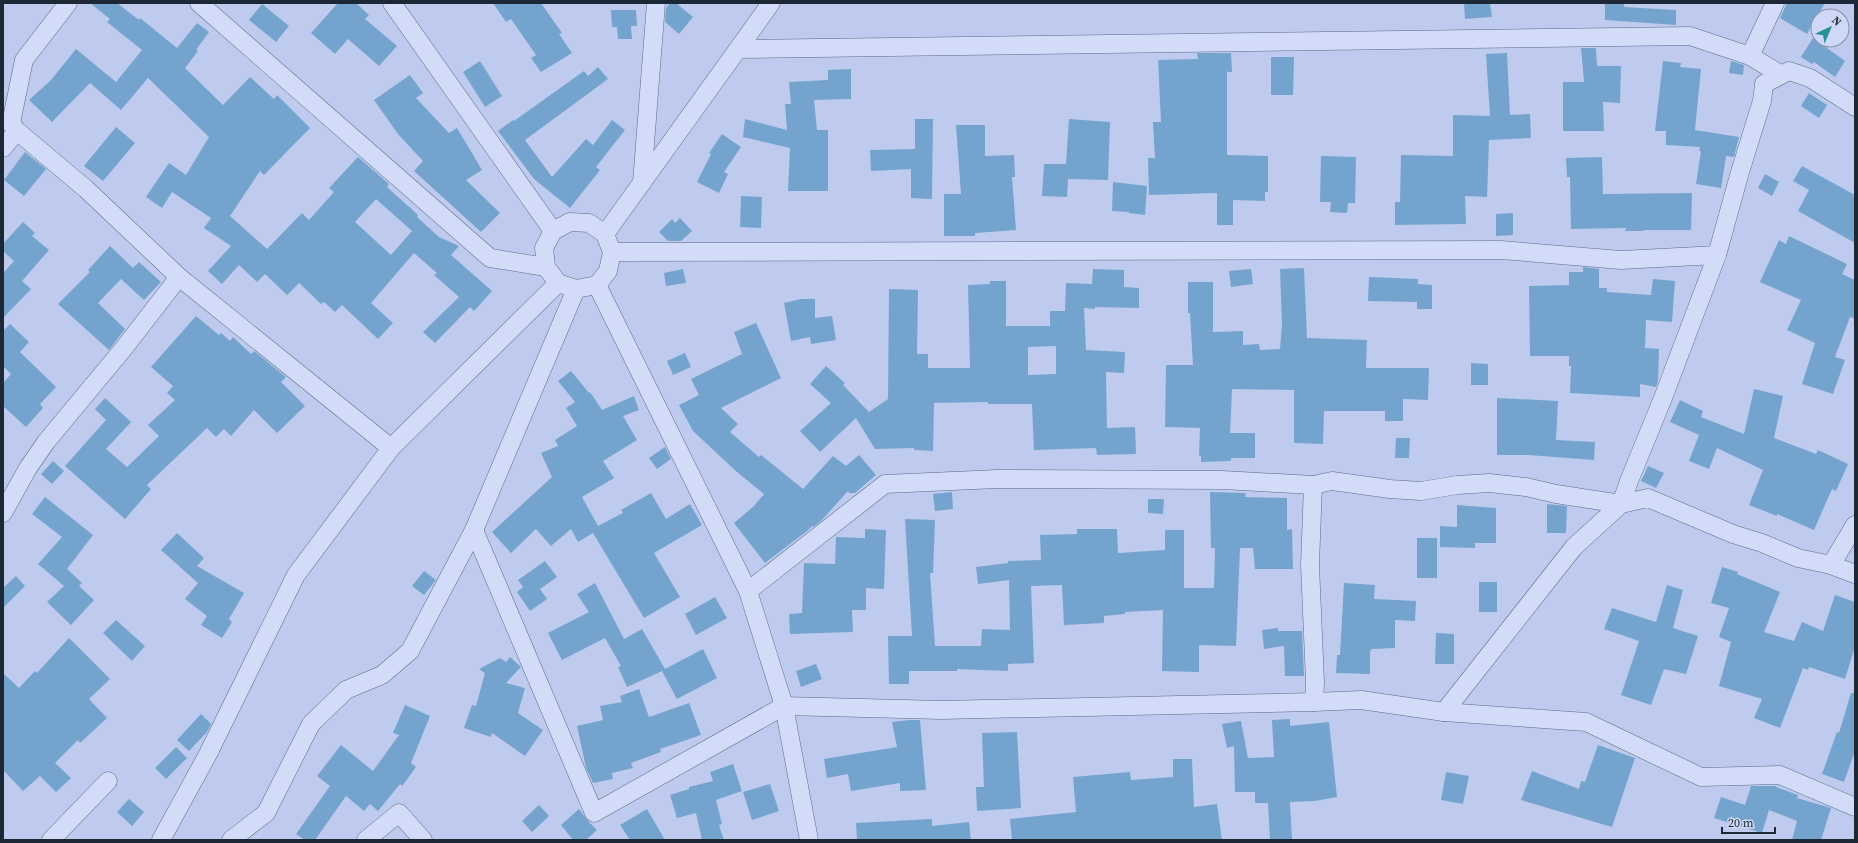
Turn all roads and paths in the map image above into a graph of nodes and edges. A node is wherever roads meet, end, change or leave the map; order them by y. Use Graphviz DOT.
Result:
graph roads {
  1 [pos="68,3"];
  2 [pos="199,3"];
  3 [pos="392,3"];
  4 [pos="656,3"];
  5 [pos="771,3"];
  6 [pos="1775,3"];
  7 [pos="739,49"];
  8 [pos="1750,56"];
  9 [pos="1780,74"];
  10 [pos="1855,107"];
  11 [pos="10,123"];
  12 [pos="3,148"];
  13 [pos="642,183"];
  14 [pos="553,231"];
  15 [pos="605,234"];
  16 [pos="612,252"];
  17 [pos="1717,255"];
  18 [pos="546,267"];
  19 [pos="179,277"];
  20 [pos="558,283"];
  21 [pos="597,285"];
  22 [pos="576,289"];
  23 [pos="391,448"];
  24 [pos="1313,485"];
  25 [pos="1622,504"];
  26 [pos="3,513"];
  27 [pos="1855,525"];
  28 [pos="474,530"];
  29 [pos="1831,565"];
  30 [pos="1855,574"];
  31 [pos="748,591"];
  32 [pos="1314,702"];
  33 [pos="784,706"];
  34 [pos="1444,712"];
  35 [pos="108,781"];
  36 [pos="1855,807"];
  37 [pos="51,840"];
  38 [pos="161,840"];
  39 [pos="231,840"];
  40 [pos="366,840"];
  41 [pos="423,840"];
  42 [pos="809,840"];
  1 -- 11 [label="street"];
  2 -- 18 [label="street"];
  3 -- 14 [label="street"];
  4 -- 13 [label="street"];
  5 -- 7 [label="street"];
  6 -- 8 [label="street"];
  7 -- 8 [label="street"];
  7 -- 13 [label="street"];
  8 -- 9 [label="street"];
  9 -- 10 [label="street"];
  9 -- 17 [label="street"];
  11 -- 12 [label="street"];
  11 -- 19 [label="street"];
  13 -- 15 [label="street"];
  14 -- 15 [label="street"];
  14 -- 18 [label="street"];
  15 -- 16 [label="street"];
  16 -- 17 [label="street"];
  16 -- 21 [label="street"];
  17 -- 25 [label="street"];
  18 -- 20 [label="street"];
  19 -- 23 [label="street"];
  19 -- 26 [label="street"];
  20 -- 22 [label="street"];
  20 -- 23 [label="street"];
  21 -- 22 [label="street"];
  21 -- 31 [label="street"];
  22 -- 28 [label="street"];
  23 -- 38 [label="street"];
  24 -- 25 [label="street"];
  24 -- 31 [label="street"];
  24 -- 32 [label="street"];
  25 -- 29 [label="street"];
  25 -- 34 [label="street"];
  27 -- 29 [label="street"];
  28 -- 33 [label="street"];
  28 -- 39 [label="street"];
  29 -- 30 [label="street"];
  31 -- 33 [label="street"];
  32 -- 33 [label="street"];
  32 -- 34 [label="street"];
  33 -- 42 [label="street"];
  34 -- 36 [label="street"];
  35 -- 37 [label="street"];
  40 -- 41 [label="street"];
}
